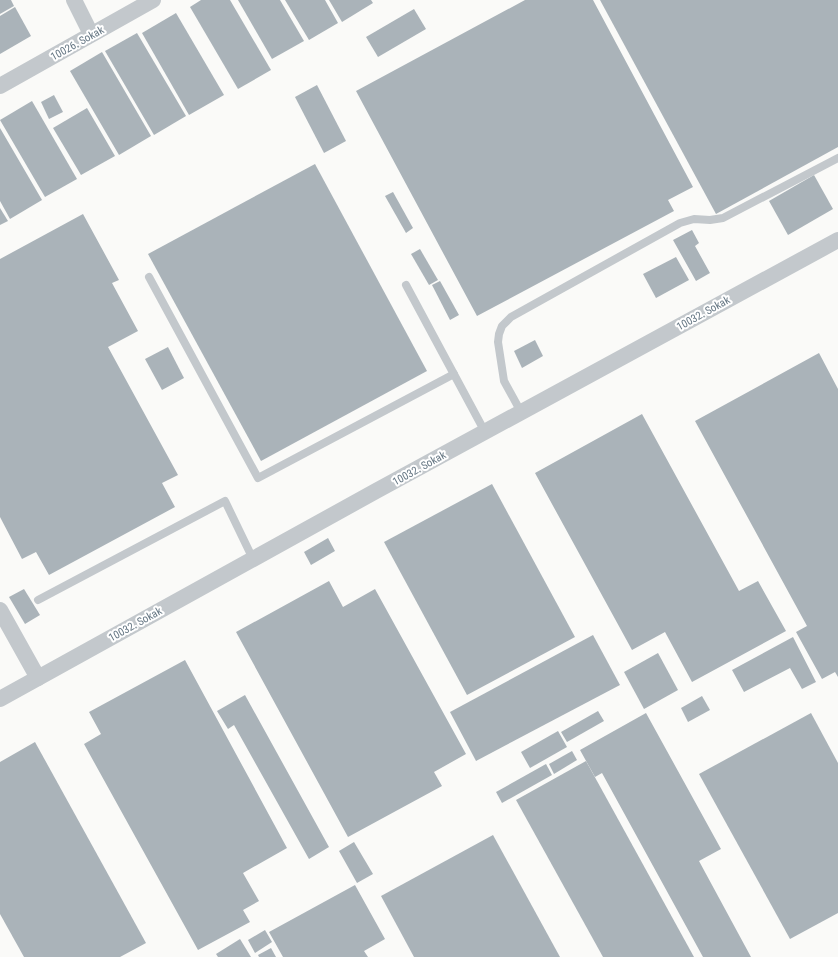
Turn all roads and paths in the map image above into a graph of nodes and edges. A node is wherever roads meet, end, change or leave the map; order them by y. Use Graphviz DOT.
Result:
graph roads {
  1 [pos="74,0"];
  2 [pos="153,0"];
  3 [pos="92,34"];
  4 [pos="0,86"];
  5 [pos="838,158"];
  6 [pos="838,240"];
  7 [pos="149,277"];
  8 [pos="406,285"];
  9 [pos="454,374"];
  10 [pos="521,412"];
  11 [pos="485,432"];
  12 [pos="253,559"];
  13 [pos="38,600"];
  14 [pos="0,610"];
  15 [pos="38,678"];
  16 [pos="0,699"];
  1 -- 3 [label="street"];
  2 -- 3 [label="street, 10026. Sokak"];
  3 -- 4 [label="street, 10026. Sokak"];
  5 -- 10 [label="lane"];
  6 -- 10 [label="street, 10032. Sokak"];
  7 -- 9 [label="lane"];
  8 -- 9 [label="lane"];
  9 -- 11 [label="lane"];
  10 -- 11 [label="street, 10032. Sokak"];
  11 -- 12 [label="street, 10032. Sokak"];
  12 -- 13 [label="lane"];
  12 -- 15 [label="street, 10032. Sokak"];
  14 -- 15 [label="street"];
  15 -- 16 [label="street, 10032. Sokak"];
}
